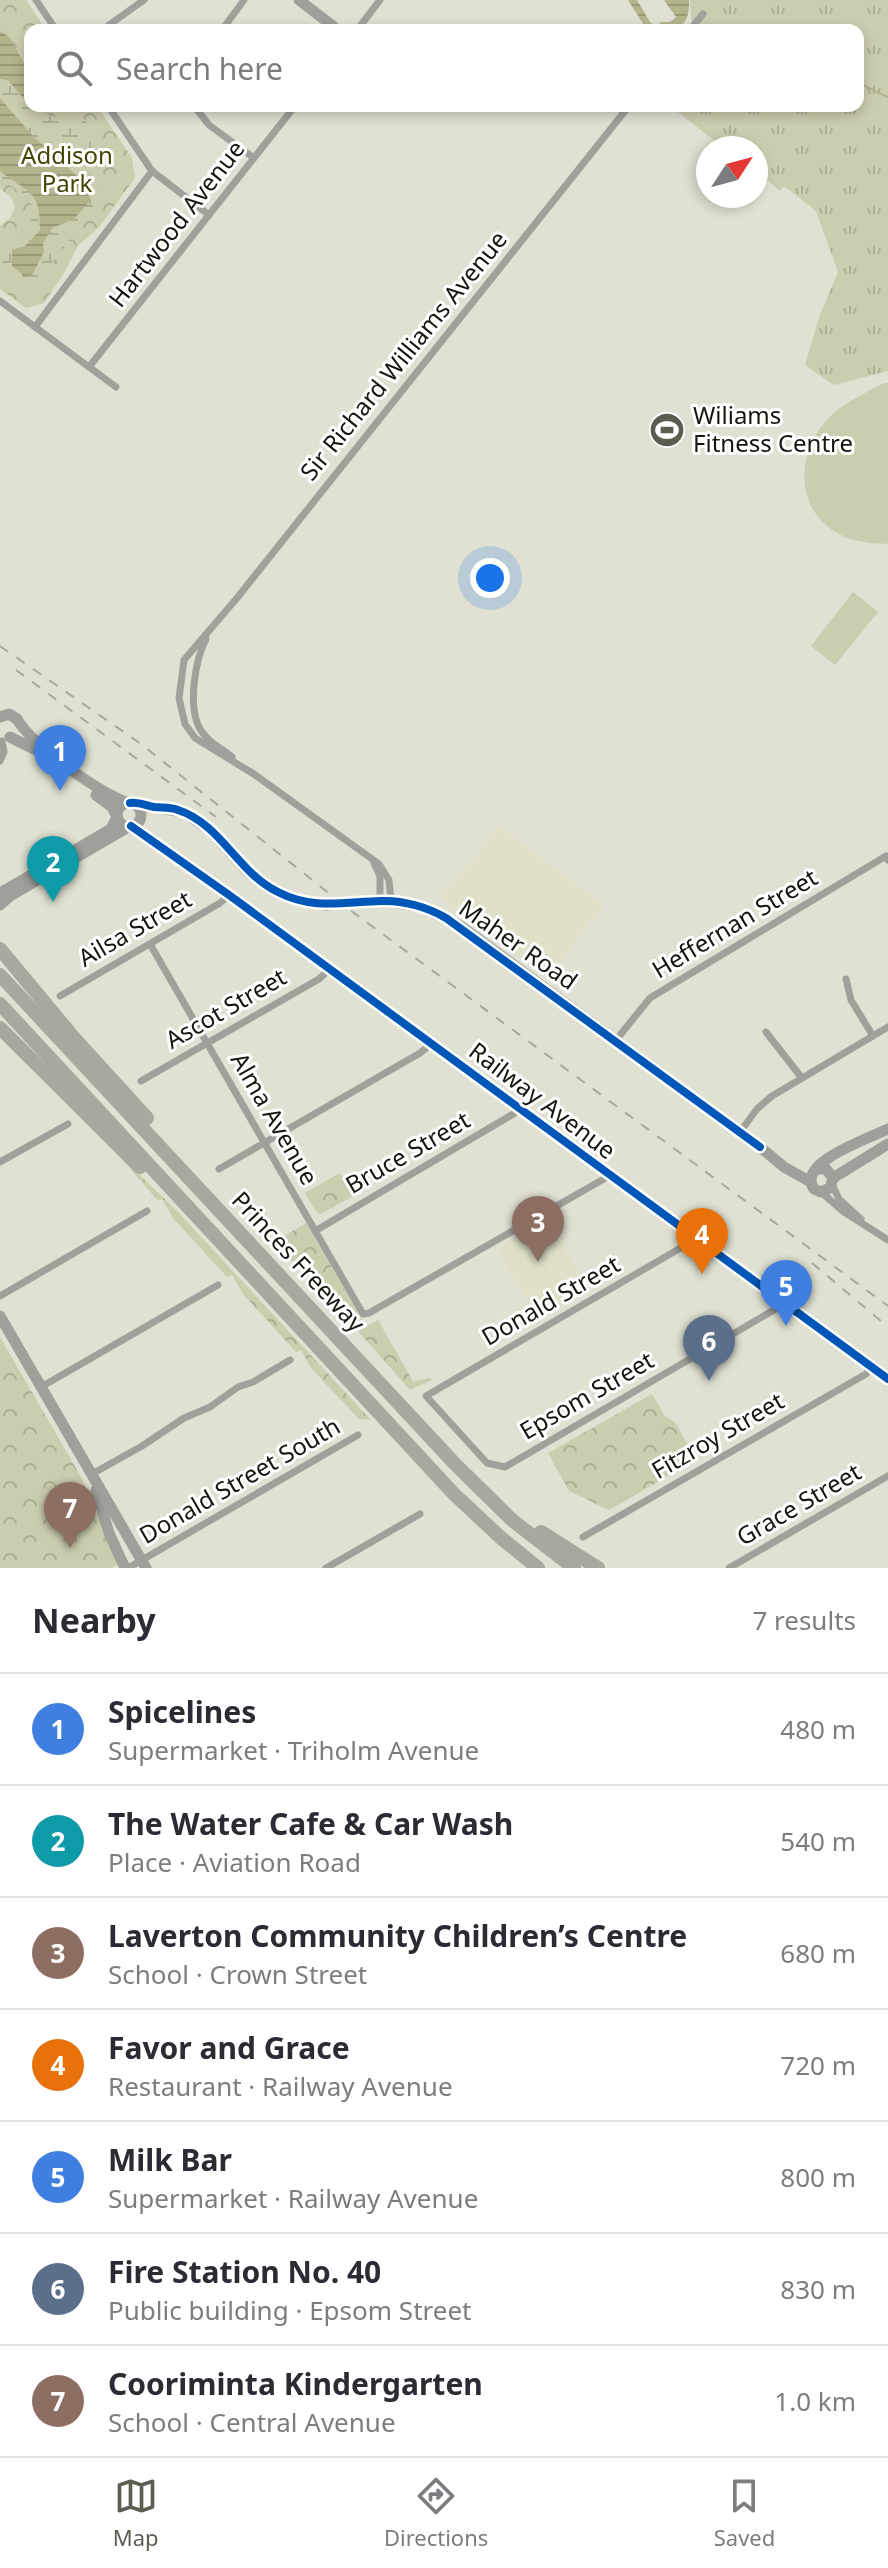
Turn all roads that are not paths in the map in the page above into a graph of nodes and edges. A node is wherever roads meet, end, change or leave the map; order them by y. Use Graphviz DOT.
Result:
graph roads {
  1 [pos="36,0"];
  2 [pos="144,0"];
  3 [pos="244,0"];
  4 [pos="299,0"];
  5 [pos="380,0"];
  6 [pos="703,14"];
  7 [pos="52,24"];
  8 [pos="110,24"];
  9 [pos="226,24"];
  10 [pos="330,24"];
  11 [pos="362,24"];
  12 [pos="695,24"];
  13 [pos="112,112"];
  14 [pos="199,112"];
  15 [pos="290,112"];
  16 [pos="624,112"];
  17 [pos="254,158"];
  18 [pos="152,171"];
  19 [pos="209,215"];
  20 [pos="0,301"];
  21 [pos="35,327"];
  22 [pos="89,367"];
  23 [pos="116,387"];
  24 [pos="211,630"];
  25 [pos="179,691"];
  26 [pos="195,692"];
  27 [pos="6,715"];
  28 [pos="5,737"];
  29 [pos="0,761"];
  30 [pos="252,773"];
  31 [pos="130,803"];
  32 [pos="117,817"];
  33 [pos="193,818"];
  34 [pos="136,822"];
  35 [pos="77,854"];
  36 [pos="887,858"];
  37 [pos="20,886"];
  38 [pos="0,893"];
  39 [pos="229,895"];
  40 [pos="384,900"];
  41 [pos="0,905"];
  42 [pos="150,944"];
  43 [pos="0,949"];
  44 [pos="330,969"];
  45 [pos="0,975"];
  46 [pos="846,979"];
  47 [pos="60,996"];
  48 [pos="0,1004"];
  49 [pos="888,1027"];
  50 [pos="0,1028"];
  51 [pos="766,1032"];
  52 [pos="873,1036"];
  53 [pos="616,1040"];
  54 [pos="208,1042"];
  55 [pos="431,1044"];
  56 [pos="801,1077"];
  57 [pos="141,1081"];
  58 [pos="520,1110"];
  59 [pos="68,1124"];
  60 [pos="888,1129"];
  61 [pos="740,1132"];
  62 [pos="265,1142"];
  63 [pos="888,1144"];
  64 [pos="0,1162"];
  65 [pos="219,1169"];
  66 [pos="813,1174"];
  67 [pos="609,1176"];
  68 [pos="832,1181"];
  69 [pos="821,1192"];
  70 [pos="147,1211"];
  71 [pos="197,1218"];
  72 [pos="868,1226"];
  73 [pos="315,1231"];
  74 [pos="696,1239"];
  75 [pos="888,1240"];
  76 [pos="218,1285"];
  77 [pos="292,1287"];
  78 [pos="0,1296"];
  79 [pos="784,1304"];
  80 [pos="0,1316"];
  81 [pos="290,1360"];
  82 [pos="871,1367"];
  83 [pos="888,1379"];
  84 [pos="41,1387"];
  85 [pos="426,1396"];
  86 [pos="425,1433"];
  87 [pos="358,1435"];
  88 [pos="92,1474"];
  89 [pos="888,1476"];
  90 [pos="420,1514"];
  91 [pos="583,1537"];
  92 [pos="144,1564"];
  93 [pos="126,1568"];
  94 [pos="326,1568"];
  95 [pos="538,1568"];
  96 [pos="574,1568"];
  97 [pos="598,1568"];
  98 [pos="729,1568"];
  1 -- 7 [label="street"];
  2 -- 8 [label="street"];
  3 -- 9 [label="street"];
  4 -- 10 [label="street"];
  5 -- 11 [label="street"];
  6 -- 12 [label="street"];
  13 -- 18 [label="street"];
  14 -- 17 [label="street"];
  15 -- 17 [label="street, Hartwood Avenue"];
  16 -- 24 [label="street, Sir Richard Williams Avenue"];
  17 -- 19 [label="street, Hartwood Avenue"];
  18 -- 19 [label="street"];
  18 -- 21 [label="street"];
  19 -- 22 [label="street, Hartwood Avenue"];
  20 -- 21 [label="street"];
  21 -- 22 [label="street"];
  22 -- 23 [label="street"];
  24 -- 25 [label="street, Sir Richard Williams Avenue"];
  24 -- 26 [label="street, Sir Richard Williams Avenue"];
  25 -- 26 [label="street"];
  25 -- 30 [label="street, Sir Richard Williams Avenue"];
  26 -- 30 [label="street, Sir Richard Williams Avenue"];
  27 -- 28 [label="street"];
  27 -- 31 [label="street"];
  28 -- 29 [label="street"];
  28 -- 32 [label="street"];
  30 -- 40 [label="street, Sir Richard Williams Avenue"];
  31 -- 32 [label="street"];
  31 -- 33 [label="street, Maher Road"];
  31 -- 34 [label="street"];
  32 -- 34 [label="street"];
  32 -- 35 [label="street"];
  33 -- 34 [label="street"];
  33 -- 40 [label="street, Maher Road, bridge"];
  34 -- 35 [label="street"];
  34 -- 39 [label="street, Railway Avenue"];
  35 -- 37 [label="street"];
  36 -- 53 [label="street, Heffernan Street"];
  37 -- 38 [label="street"];
  37 -- 41 [label="street"];
  39 -- 42 [label="street, Ailsa Street"];
  39 -- 44 [label="street, Railway Avenue"];
  40 -- 53 [label="street, Maher Road"];
  42 -- 47 [label="street, Ailsa Street"];
  42 -- 54 [label="street, Alma Avenue"];
  43 -- 77 [label="highway"];
  44 -- 54 [label="street, Ascot Street"];
  44 -- 55 [label="street, Railway Avenue"];
  45 -- 77 [label="highway, Princes Freeway"];
  46 -- 52 [label="street"];
  48 -- 71 [label="highway, Princes Freeway"];
  49 -- 52 [label="street"];
  50 -- 71 [label="highway"];
  51 -- 56 [label="street"];
  52 -- 56 [label="street"];
  53 -- 61 [label="street, Maher Road"];
  54 -- 57 [label="street, Ascot Street"];
  54 -- 62 [label="street, Alma Avenue"];
  55 -- 58 [label="street, Railway Avenue"];
  55 -- 62 [label="street"];
  56 -- 61 [label="street"];
  58 -- 67 [label="street, Railway Avenue"];
  58 -- 73 [label="street, Bruce Street"];
  59 -- 64 [label="street"];
  60 -- 66 [label="street"];
  61 -- 66 [label="street, Maher Road"];
  62 -- 65 [label="street"];
  62 -- 73 [label="street, Alma Avenue"];
  63 -- 68 [label="street"];
  66 -- 68 [label="street"];
  66 -- 69 [label="street"];
  67 -- 73 [label="street, Alma Avenue"];
  67 -- 74 [label="street, Railway Avenue"];
  68 -- 69 [label="street"];
  68 -- 72 [label="street"];
  69 -- 72 [label="street"];
  70 -- 78 [label="street"];
  71 -- 95 [label="highway, Princes Freeway"];
  72 -- 75 [label="street"];
  74 -- 79 [label="street, Railway Avenue"];
  74 -- 85 [label="street, Donald Street"];
  76 -- 84 [label="street"];
  77 -- 86 [label="highway, Princes Freeway"];
  79 -- 82 [label="street, Railway Avenue"];
  79 -- 85 [label="street, Epsom Street"];
  80 -- 84 [label="street"];
  81 -- 88 [label="street"];
  82 -- 83 [label="street, Railway Avenue"];
  82 -- 91 [label="street, Fitzroy Street"];
  84 -- 88 [label="street"];
  86 -- 96 [label="highway, Princes Freeway"];
  86 -- 97 [label="highway"];
  87 -- 92 [label="street, Donald Street South"];
  88 -- 92 [label="street"];
  88 -- 93 [label="street"];
  89 -- 98 [label="street, Grace Street"];
  90 -- 94 [label="street"];
  92 -- 93 [label="street, Donald Street South"];
}
